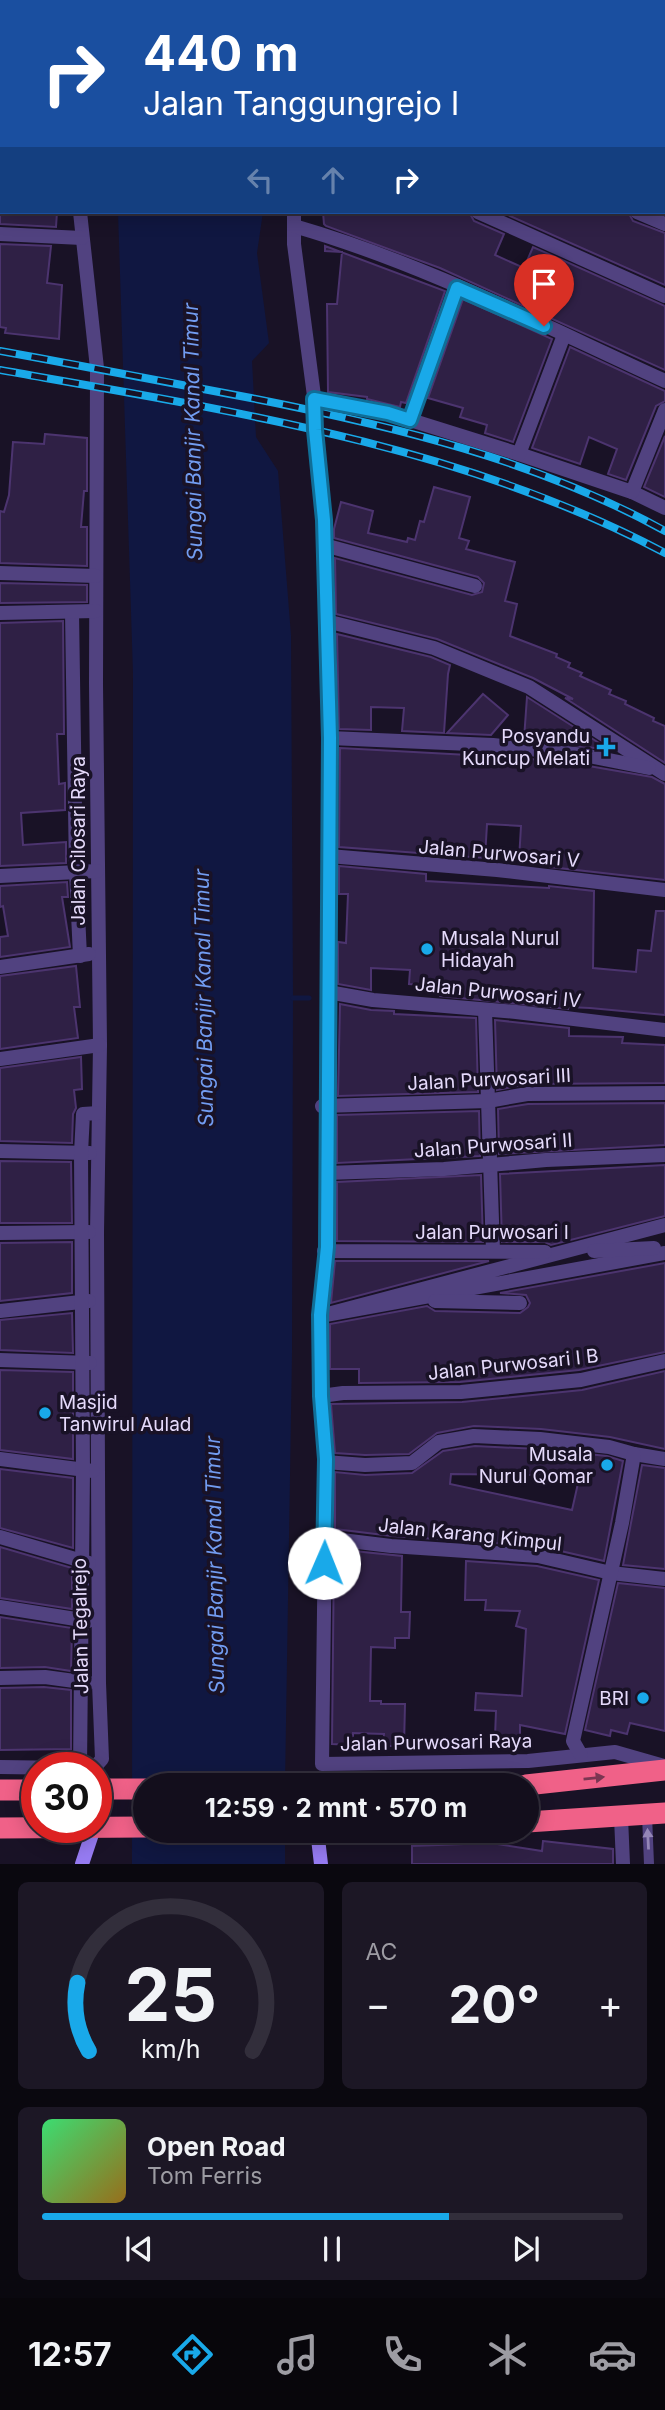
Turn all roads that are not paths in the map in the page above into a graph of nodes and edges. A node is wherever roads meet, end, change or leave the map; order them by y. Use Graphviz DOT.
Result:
graph roads {
  1 [pos="80,214"];
  2 [pos="482,214"];
  3 [pos="642,214"];
  4 [pos="294,219"];
  5 [pos="665,224"];
  6 [pos="0,234"];
  7 [pos="82,238"];
  8 [pos="457,288"];
  9 [pos="665,296"];
  10 [pos="564,335"];
  11 [pos="665,381"];
  12 [pos="314,399"];
  13 [pos="665,410"];
  14 [pos="410,420"];
  15 [pos="519,453"];
  16 [pos="632,492"];
  17 [pos="665,508"];
  18 [pos="324,545"];
  19 [pos="0,573"];
  20 [pos="96,576"];
  21 [pos="475,586"];
  22 [pos="96,611"];
  23 [pos="72,612"];
  24 [pos="0,613"];
  25 [pos="326,621"];
  26 [pos="330,738"];
  27 [pos="661,772"];
  28 [pos="329,856"];
  29 [pos="97,871"];
  30 [pos="76,872"];
  31 [pos="0,876"];
  32 [pos="665,890"];
  33 [pos="98,953"];
  34 [pos="80,956"];
  35 [pos="0,967"];
  36 [pos="328,992"];
  37 [pos="485,1014"];
  38 [pos="665,1030"];
  39 [pos="100,1045"];
  40 [pos="0,1059"];
  41 [pos="665,1093"];
  42 [pos="488,1101"];
  43 [pos="327,1103"];
  44 [pos="98,1112"];
  45 [pos="0,1151"];
  46 [pos="80,1153"];
  47 [pos="98,1153"];
  48 [pos="665,1155"];
  49 [pos="491,1164"];
  50 [pos="327,1169"];
  51 [pos="665,1226"];
  52 [pos="80,1232"];
  53 [pos="97,1232"];
  54 [pos="0,1233"];
  55 [pos="327,1247"];
  56 [pos="665,1248"];
  57 [pos="493,1251"];
  58 [pos="665,1253"];
  59 [pos="98,1299"];
  60 [pos="82,1302"];
  61 [pos="520,1303"];
  62 [pos="0,1311"];
  63 [pos="320,1315"];
  64 [pos="0,1360"];
  65 [pos="665,1361"];
  66 [pos="83,1362"];
  67 [pos="98,1363"];
  68 [pos="321,1396"];
  69 [pos="634,1454"];
  70 [pos="0,1459"];
  71 [pos="326,1459"];
  72 [pos="665,1459"];
  73 [pos="91,1471"];
  74 [pos="0,1537"];
  75 [pos="324,1538"];
  76 [pos="82,1560"];
  77 [pos="98,1563"];
  78 [pos="611,1573"];
  79 [pos="665,1578"];
  80 [pos="0,1607"];
  81 [pos="80,1620"];
  82 [pos="100,1622"];
  83 [pos="0,1678"];
  84 [pos="99,1682"];
  85 [pos="81,1684"];
  86 [pos="82,1752"];
  87 [pos="102,1752"];
  88 [pos="581,1755"];
  89 [pos="0,1768"];
  90 [pos="21,1768"];
  91 [pos="665,1769"];
  92 [pos="539,1784"];
  93 [pos="112,1789"];
  94 [pos="133,1789"];
  95 [pos="0,1790"];
  96 [pos="21,1790"];
  97 [pos="656,1814"];
  98 [pos="621,1817"];
  99 [pos="539,1821"];
  100 [pos="133,1827"];
  101 [pos="0,1828"];
  102 [pos="21,1828"];
  103 [pos="112,1828"];
  104 [pos="95,1843"];
  105 [pos="319,1843"];
  106 [pos="82,1864"];
  107 [pos="321,1864"];
  108 [pos="623,1864"];
  109 [pos="649,1864"];
  1 -- 7 [label="street, Jalan Cilosari Raya"];
  2 -- 9 [label="street"];
  3 -- 5 [label="street"];
  4 -- 8 [label="street"];
  4 -- 12 [label="street, Jalan Purwosari Raya"];
  6 -- 7 [label="street"];
  7 -- 20 [label="street, Jalan Cilosari Raya"];
  8 -- 10 [label="street"];
  8 -- 14 [label="street"];
  10 -- 11 [label="street"];
  10 -- 15 [label="street"];
  12 -- 14 [label="street"];
  12 -- 18 [label="street, Jalan Purwosari Raya"];
  13 -- 16 [label="street"];
  14 -- 15 [label="street"];
  15 -- 16 [label="street"];
  16 -- 17 [label="street"];
  18 -- 21 [label="street"];
  18 -- 25 [label="street, Jalan Purwosari Raya"];
  19 -- 20 [label="street"];
  20 -- 22 [label="street, Jalan Cilosari Raya"];
  22 -- 23 [label="street"];
  22 -- 29 [label="street, Jalan Cilosari Raya"];
  23 -- 24 [label="street"];
  23 -- 30 [label="street"];
  25 -- 26 [label="street, Jalan Purwosari Raya"];
  25 -- 27 [label="street"];
  26 -- 27 [label="street"];
  26 -- 28 [label="street, Jalan Purwosari Raya"];
  28 -- 32 [label="street, Jalan Purwosari V"];
  28 -- 36 [label="street, Jalan Purwosari Raya"];
  29 -- 30 [label="street"];
  29 -- 33 [label="street, Jalan Cilosari Raya"];
  30 -- 31 [label="street"];
  30 -- 34 [label="street"];
  33 -- 34 [label="street"];
  33 -- 39 [label="street, Jalan Cilosari Raya"];
  34 -- 35 [label="street"];
  36 -- 37 [label="street, Jalan Purwosari IV"];
  36 -- 43 [label="street, Jalan Purwosari Raya"];
  37 -- 38 [label="street, Jalan Purwosari IV"];
  37 -- 42 [label="street"];
  39 -- 40 [label="street"];
  39 -- 44 [label="street, Jalan Cilosari Raya"];
  41 -- 42 [label="street, Jalan Purwosari III"];
  42 -- 43 [label="street, Jalan Purwosari III"];
  42 -- 49 [label="street"];
  43 -- 50 [label="street, Jalan Purwosari Raya"];
  44 -- 46 [label="street"];
  44 -- 47 [label="street, Jalan Cilosari Raya"];
  45 -- 46 [label="street"];
  46 -- 47 [label="street"];
  46 -- 52 [label="street"];
  47 -- 53 [label="street, Jalan Cilosari Raya"];
  48 -- 49 [label="street, Jalan Purwosari II"];
  49 -- 50 [label="street, Jalan Purwosari II"];
  49 -- 57 [label="street"];
  50 -- 55 [label="street, Jalan Purwosari Raya"];
  51 -- 63 [label="street"];
  52 -- 53 [label="street"];
  52 -- 54 [label="street"];
  52 -- 60 [label="street"];
  53 -- 59 [label="street, Jalan Cilosari Raya"];
  55 -- 57 [label="street, Jalan Purwosari I"];
  55 -- 63 [label="street, Jalan Purwosari Raya"];
  56 -- 57 [label="street, Jalan Purwosari I"];
  58 -- 63 [label="street"];
  59 -- 60 [label="street"];
  59 -- 67 [label="street, Jalan Cilosari Raya"];
  60 -- 62 [label="street"];
  60 -- 66 [label="street"];
  61 -- 63 [label="street"];
  63 -- 68 [label="street, Jalan Purwosari Raya"];
  64 -- 66 [label="street"];
  65 -- 68 [label="street, Jalan Purwosari I B"];
  66 -- 67 [label="street"];
  66 -- 73 [label="street"];
  67 -- 73 [label="street, Jalan Cilosari Raya"];
  68 -- 71 [label="street, Jalan Purwosari Raya"];
  69 -- 71 [label="street"];
  69 -- 72 [label="street"];
  69 -- 78 [label="street"];
  70 -- 73 [label="street"];
  71 -- 75 [label="street, Jalan Purwosari Raya"];
  73 -- 76 [label="street"];
  73 -- 77 [label="street, Jalan Tegalrejo"];
  74 -- 76 [label="street"];
  75 -- 78 [label="street, Jalan Karang Kimpul"];
  75 -- 88 [label="street, Jalan Purwosari Raya"];
  76 -- 77 [label="street"];
  76 -- 81 [label="street"];
  77 -- 82 [label="street, Jalan Tegalrejo"];
  78 -- 79 [label="street, Jalan Karang Kimpul"];
  78 -- 88 [label="street"];
  80 -- 81 [label="street"];
  81 -- 82 [label="street"];
  81 -- 85 [label="street"];
  82 -- 84 [label="street, Jalan Tegalrejo"];
  83 -- 85 [label="street"];
  84 -- 85 [label="street"];
  84 -- 87 [label="street, Jalan Tegalrejo"];
  85 -- 86 [label="street"];
  88 -- 91 [label="street, Jalan Purwosari Raya"];
  89 -- 90 [label="street"];
  92 -- 91 [label="highway, one-way"];
  93 -- 94 [label="highway"];
  95 -- 96 [label="highway"];
  97 -- 98 [label="highway"];
  109 -- 97 [label="lane, one-way"];
  98 -- 99 [label="highway"];
  98 -- 108 [label="street"];
  100 -- 103 [label="highway"];
  101 -- 102 [label="highway"];
  104 -- 106 [label="street"];
  105 -- 107 [label="street"];
}
